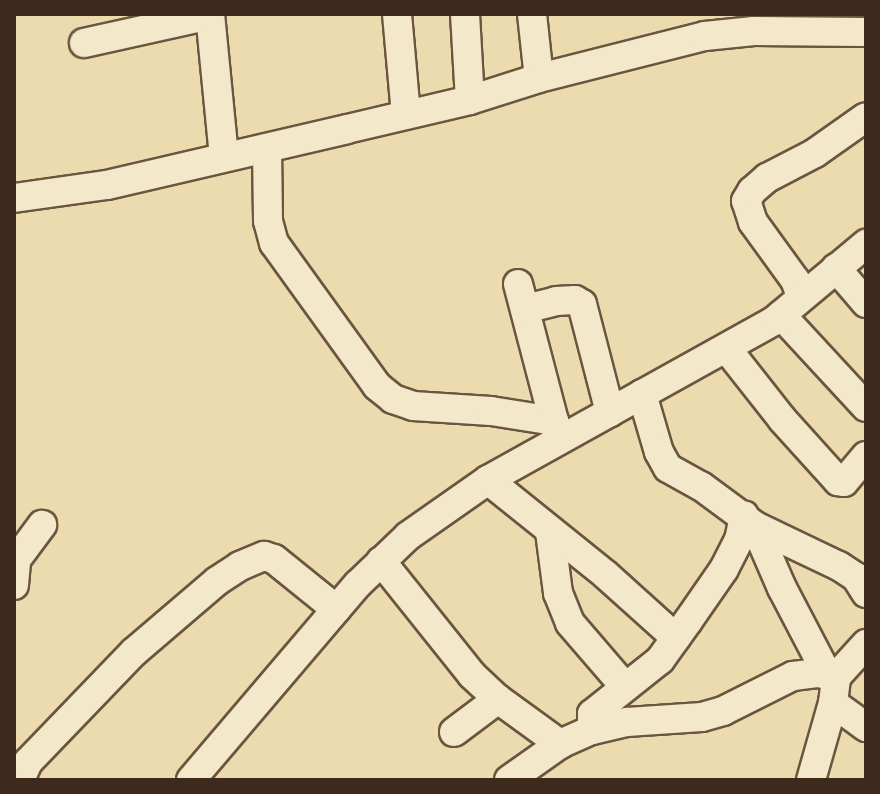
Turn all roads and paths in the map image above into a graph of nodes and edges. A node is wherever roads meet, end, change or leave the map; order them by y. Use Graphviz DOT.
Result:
graph roads {
  1 [pos="210,14"];
  2 [pos="397,14"];
  3 [pos="465,14"];
  4 [pos="532,14"];
  5 [pos="753,22"];
  6 [pos="854,26"];
  7 [pos="84,43"];
  8 [pos="539,78"];
  9 [pos="470,100"];
  10 [pos="406,115"];
  11 [pos="866,117"];
  12 [pos="267,148"];
  13 [pos="224,157"];
  14 [pos="14,198"];
  15 [pos="866,244"];
  16 [pos="836,268"];
  17 [pos="866,303"];
  18 [pos="791,306"];
  19 [pos="727,349"];
  20 [pos="642,394"];
  21 [pos="866,407"];
  22 [pos="610,412"];
  23 [pos="556,430"];
  24 [pos="866,456"];
  25 [pos="488,480"];
  26 [pos="749,521"];
  27 [pos="42,525"];
  28 [pos="550,532"];
  29 [pos="381,561"];
  30 [pos="14,585"];
  31 [pos="866,593"];
  32 [pos="336,609"];
  33 [pos="676,638"];
  34 [pos="866,644"];
  35 [pos="832,685"];
  36 [pos="625,687"];
  37 [pos="498,699"];
  38 [pos="866,727"];
  39 [pos="592,730"];
  40 [pos="454,732"];
  41 [pos="560,744"];
  42 [pos="19,772"];
  43 [pos="191,780"];
  44 [pos="509,780"];
  45 [pos="811,780"];
  1 -- 7 [label="street"];
  1 -- 13 [label="street"];
  2 -- 10 [label="street"];
  3 -- 9 [label="street"];
  4 -- 8 [label="street"];
  5 -- 6 [label="street"];
  5 -- 8 [label="street"];
  8 -- 9 [label="street"];
  9 -- 10 [label="street"];
  10 -- 12 [label="street"];
  11 -- 18 [label="street"];
  12 -- 13 [label="street"];
  12 -- 23 [label="street"];
  13 -- 14 [label="street"];
  15 -- 16 [label="street"];
  16 -- 17 [label="street"];
  16 -- 18 [label="street"];
  18 -- 19 [label="street"];
  18 -- 21 [label="street"];
  19 -- 20 [label="street"];
  19 -- 24 [label="street"];
  20 -- 22 [label="street"];
  20 -- 26 [label="street"];
  22 -- 23 [label="street"];
  22 -- 23 [label="street"];
  23 -- 25 [label="street"];
  25 -- 28 [label="street"];
  25 -- 29 [label="street"];
  26 -- 31 [label="street"];
  26 -- 33 [label="street"];
  26 -- 35 [label="street"];
  27 -- 30 [label="street"];
  28 -- 33 [label="street"];
  28 -- 36 [label="street"];
  29 -- 32 [label="street"];
  29 -- 37 [label="street"];
  32 -- 42 [label="street"];
  32 -- 43 [label="street"];
  33 -- 36 [label="street"];
  34 -- 35 [label="street"];
  35 -- 38 [label="street"];
  35 -- 39 [label="street"];
  35 -- 45 [label="street"];
  36 -- 39 [label="street"];
  37 -- 40 [label="street"];
  37 -- 41 [label="street"];
  39 -- 41 [label="street"];
  41 -- 44 [label="street"];
}
